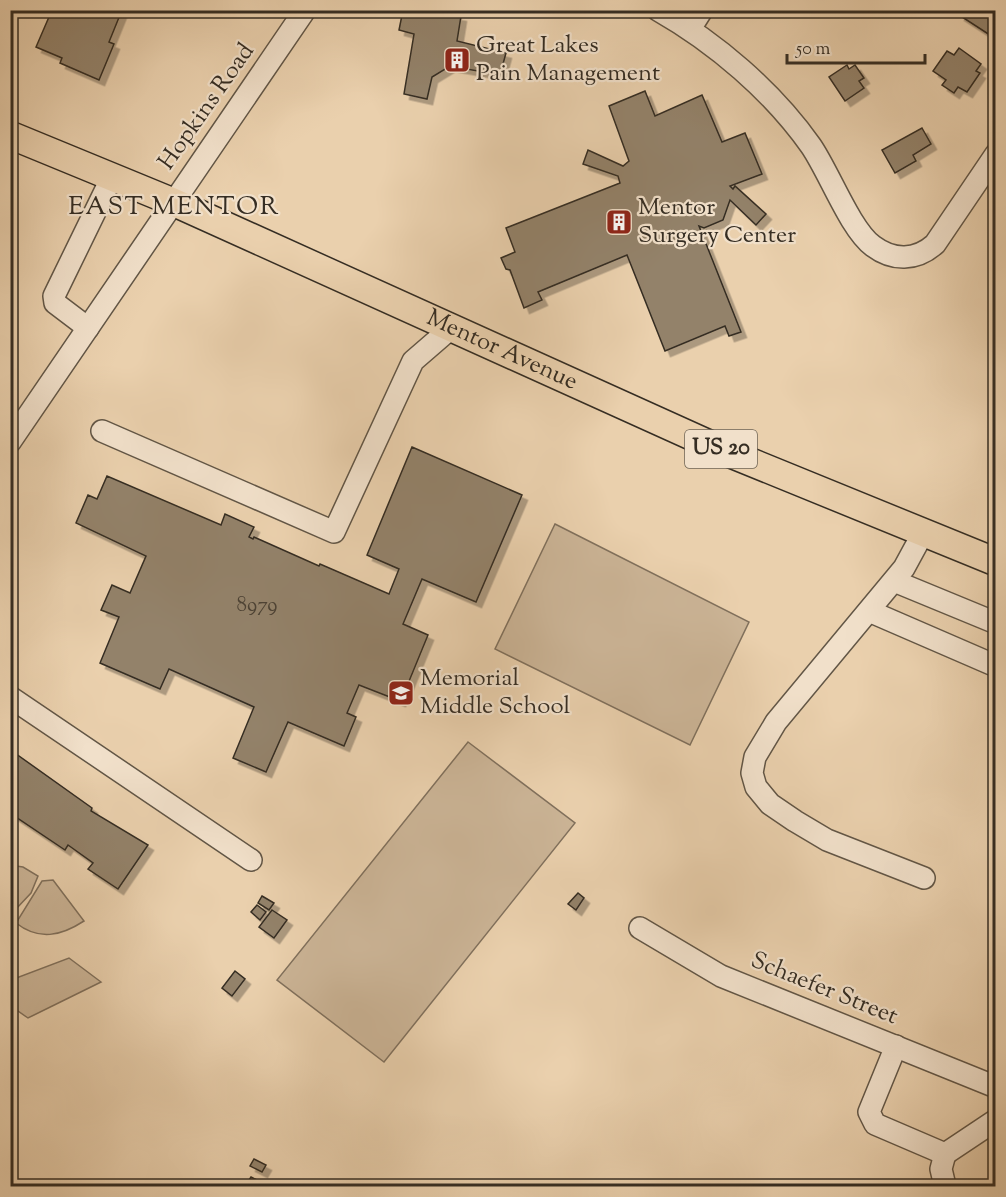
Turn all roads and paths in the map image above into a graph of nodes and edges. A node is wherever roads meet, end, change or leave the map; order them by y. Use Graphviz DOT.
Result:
graph roads {
  1 [pos="304,10"];
  2 [pos="658,10"];
  3 [pos="702,10"];
  4 [pos="690,29"];
  5 [pos="10,135"];
  6 [pos="996,154"];
  7 [pos="112,177"];
  8 [pos="173,202"];
  9 [pos="88,328"];
  10 [pos="450,329"];
  11 [pos="102,431"];
  12 [pos="10,442"];
  13 [pos="923,532"];
  14 [pos="996,562"];
  15 [pos="894,580"];
  16 [pos="869,611"];
  17 [pos="996,623"];
  18 [pos="996,666"];
  19 [pos="17,701"];
  20 [pos="251,860"];
  21 [pos="924,878"];
  22 [pos="639,928"];
  23 [pos="896,1046"];
  24 [pos="996,1088"];
  25 [pos="992,1127"];
  26 [pos="945,1154"];
  27 [pos="945,1186"];
  1 -- 8 [label="street, Hopkins Road"];
  2 -- 4 [label="street"];
  3 -- 4 [label="street"];
  4 -- 6 [label="street"];
  5 -- 7 [label="main road, Mentor Avenue / US 20"];
  7 -- 8 [label="main road, Mentor Avenue / US 20"];
  7 -- 9 [label="street"];
  8 -- 9 [label="street, Hopkins Road"];
  8 -- 10 [label="main road, Mentor Avenue / US 20"];
  9 -- 12 [label="street, Hopkins Road"];
  10 -- 11 [label="street"];
  10 -- 13 [label="main road, Mentor Avenue / US 20"];
  13 -- 14 [label="main road, Mentor Avenue / US 20"];
  13 -- 15 [label="street"];
  15 -- 16 [label="street"];
  15 -- 17 [label="street"];
  16 -- 18 [label="street"];
  16 -- 21 [label="street"];
  19 -- 20 [label="street"];
  22 -- 23 [label="street, Schaefer Street"];
  23 -- 24 [label="street, Schaefer Street"];
  23 -- 26 [label="street"];
  25 -- 26 [label="street"];
  26 -- 27 [label="street"];
}
